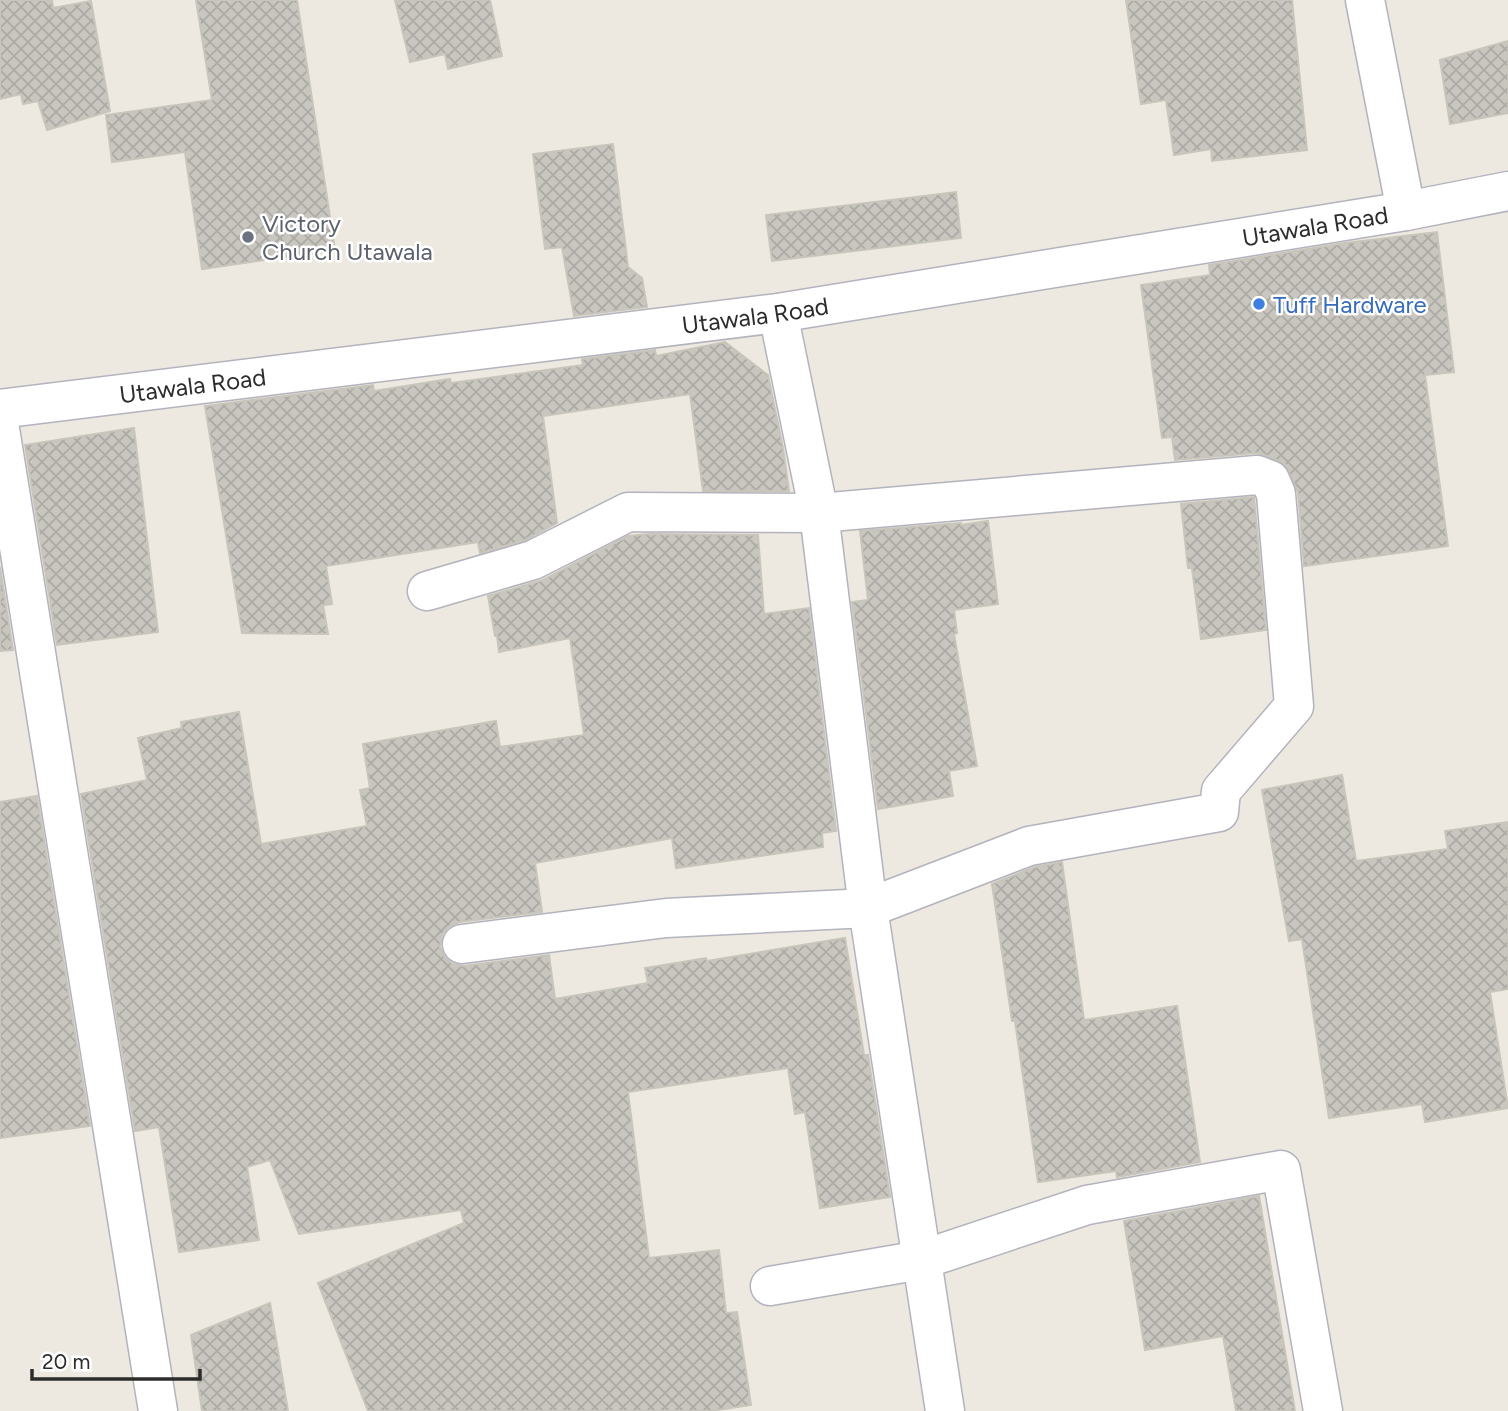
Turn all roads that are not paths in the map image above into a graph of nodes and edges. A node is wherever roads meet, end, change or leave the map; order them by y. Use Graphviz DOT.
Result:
graph roads {
  1 [pos="1365,0"];
  2 [pos="1508,191"];
  3 [pos="1406,211"];
  4 [pos="778,313"];
  5 [pos="0,409"];
  6 [pos="0,429"];
  7 [pos="819,513"];
  8 [pos="427,591"];
  9 [pos="868,908"];
  10 [pos="461,944"];
  11 [pos="921,1260"];
  12 [pos="770,1286"];
  13 [pos="158,1411"];
  14 [pos="945,1411"];
  15 [pos="1323,1411"];
  1 -- 3 [label="street"];
  2 -- 3 [label="street, Utawala Road"];
  3 -- 4 [label="street, Utawala Road"];
  4 -- 5 [label="street, Utawala Road"];
  4 -- 7 [label="street"];
  6 -- 13 [label="street"];
  7 -- 8 [label="street"];
  7 -- 9 [label="street"];
  7 -- 9 [label="street"];
  9 -- 10 [label="street"];
  9 -- 11 [label="street"];
  11 -- 12 [label="street"];
  11 -- 14 [label="street"];
  11 -- 15 [label="street"];
}
